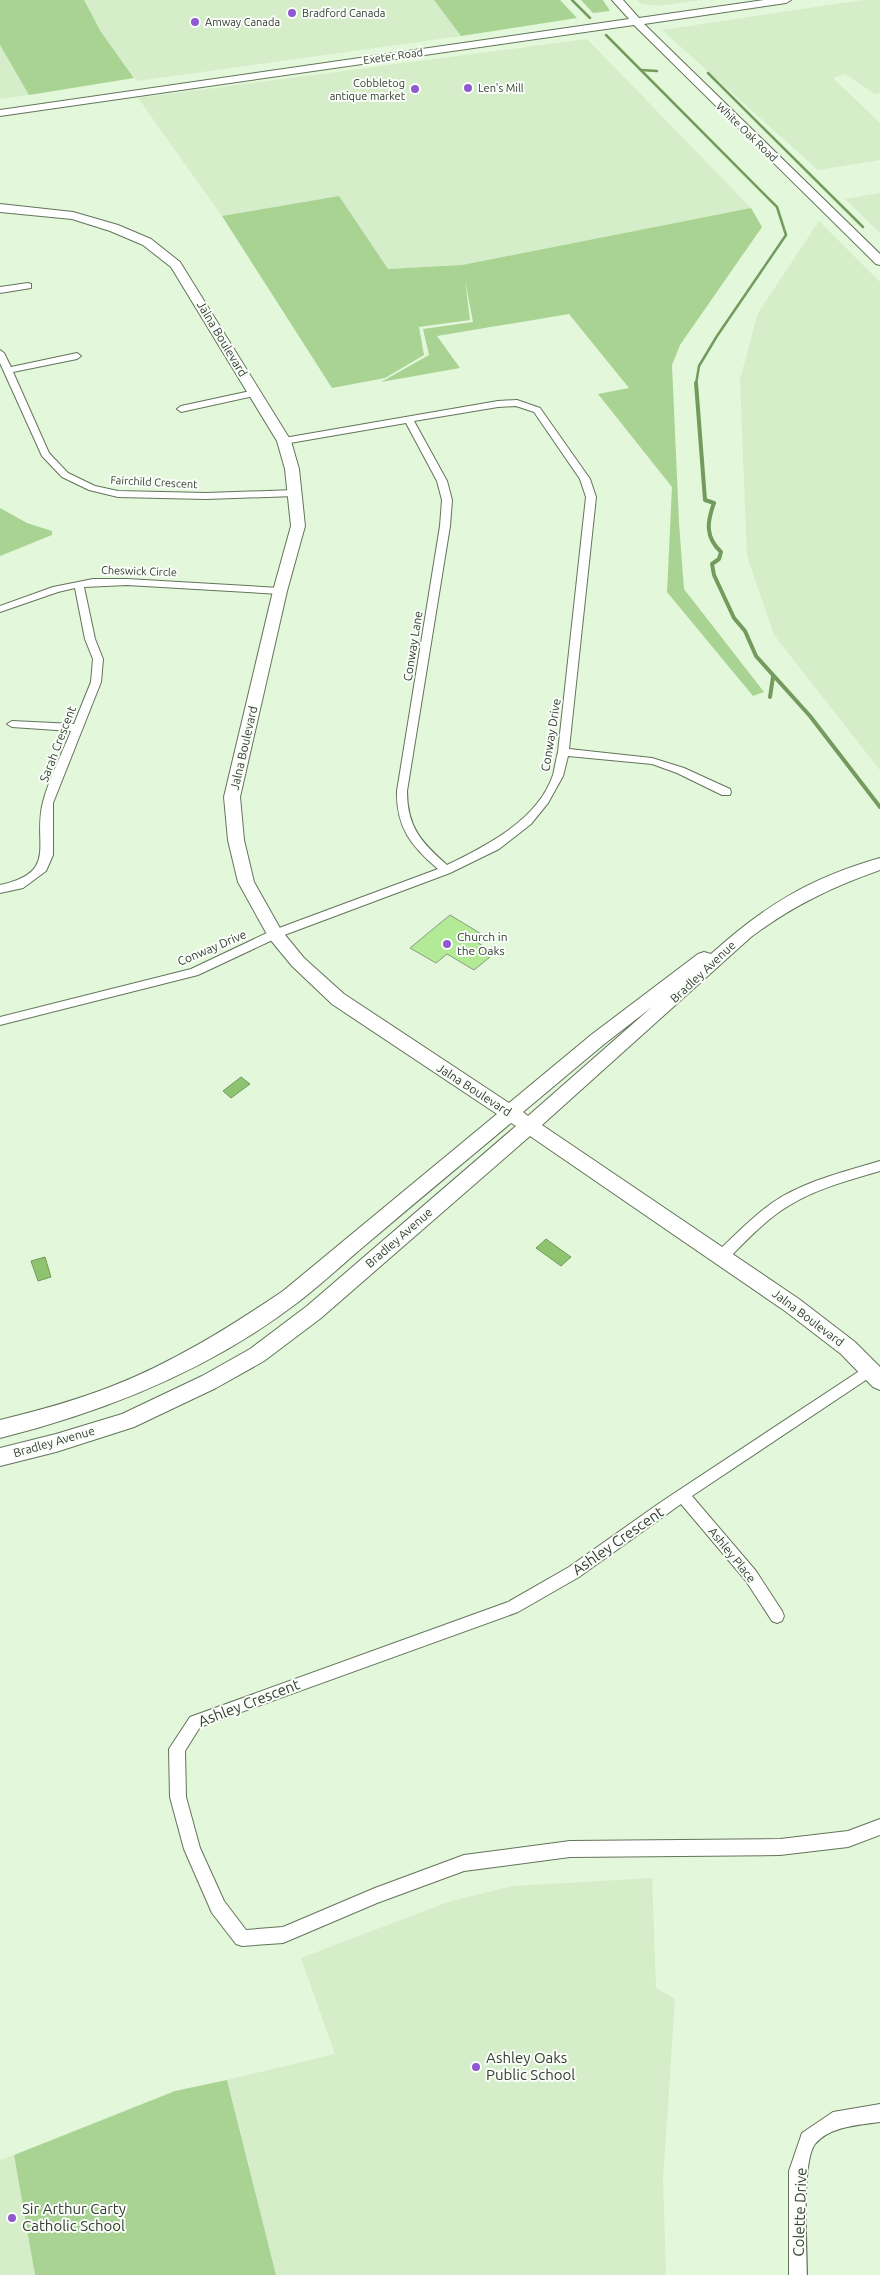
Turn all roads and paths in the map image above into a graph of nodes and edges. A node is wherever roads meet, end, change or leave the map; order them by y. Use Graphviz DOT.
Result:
graph roads {
  1 [pos="617,0"];
  2 [pos="786,0"];
  3 [pos="636,22"];
  4 [pos="0,112"];
  5 [pos="0,208"];
  6 [pos="880,261"];
  7 [pos="28,286"];
  8 [pos="0,290"];
  9 [pos="0,354"];
  10 [pos="77,356"];
  11 [pos="8,370"];
  12 [pos="255,393"];
  13 [pos="181,410"];
  14 [pos="409,420"];
  15 [pos="284,441"];
  16 [pos="295,493"];
  17 [pos="79,584"];
  18 [pos="280,591"];
  19 [pos="0,609"];
  20 [pos="12,724"];
  21 [pos="77,728"];
  22 [pos="563,752"];
  23 [pos="726,792"];
  24 [pos="880,864"];
  25 [pos="446,870"];
  26 [pos="0,889"];
  27 [pos="745,933"];
  28 [pos="275,934"];
  29 [pos="0,1022"];
  30 [pos="511,1114"];
  31 [pos="528,1126"];
  32 [pos="880,1166"];
  33 [pos="722,1256"];
  34 [pos="875,1376"];
  35 [pos="0,1428"];
  36 [pos="0,1457"];
  37 [pos="683,1496"];
  38 [pos="777,1616"];
  39 [pos="880,1827"];
  40 [pos="880,2113"];
  41 [pos="798,2275"];
  1 -- 3 [label="street, White Oak Road"];
  2 -- 3 [label="main road, Exeter Road"];
  3 -- 4 [label="street, Exeter Road"];
  3 -- 6 [label="street, White Oak Road"];
  5 -- 12 [label="street, Jalna Boulevard"];
  7 -- 8 [label="street"];
  9 -- 11 [label="street, Fairchild Crescent"];
  10 -- 11 [label="street"];
  11 -- 16 [label="street, Fairchild Crescent"];
  12 -- 13 [label="street"];
  12 -- 15 [label="street, Jalna Boulevard"];
  14 -- 15 [label="street, Conway Drive"];
  14 -- 22 [label="street, Conway Drive"];
  14 -- 25 [label="street, Conway Lane"];
  15 -- 16 [label="street, Jalna Boulevard"];
  16 -- 18 [label="street, Jalna Boulevard"];
  17 -- 18 [label="street, Cheswick Circle"];
  17 -- 19 [label="street, Cheswick Circle"];
  17 -- 21 [label="street, Sarah Crescent"];
  18 -- 28 [label="street, Jalna Boulevard"];
  20 -- 21 [label="street"];
  21 -- 26 [label="street, Sarah Crescent"];
  22 -- 23 [label="street"];
  22 -- 25 [label="street, Conway Drive"];
  24 -- 27 [label="street, Bradley Avenue"];
  25 -- 28 [label="street, Conway Drive"];
  27 -- 30 [label="street, Bradley Avenue"];
  27 -- 31 [label="street, Bradley Avenue"];
  28 -- 29 [label="street, Conway Drive"];
  28 -- 30 [label="street, Jalna Boulevard"];
  30 -- 31 [label="street, Jalna Boulevard"];
  30 -- 35 [label="street, Bradley Avenue"];
  31 -- 33 [label="street, Jalna Boulevard"];
  31 -- 36 [label="main road, Bradley Avenue"];
  32 -- 33 [label="street"];
  33 -- 34 [label="street, Jalna Boulevard"];
  34 -- 37 [label="street, Ashley Crescent"];
  37 -- 38 [label="street, Ashley Place"];
  37 -- 39 [label="street, Ashley Crescent"];
  40 -- 41 [label="street, Colette Drive"];
}
